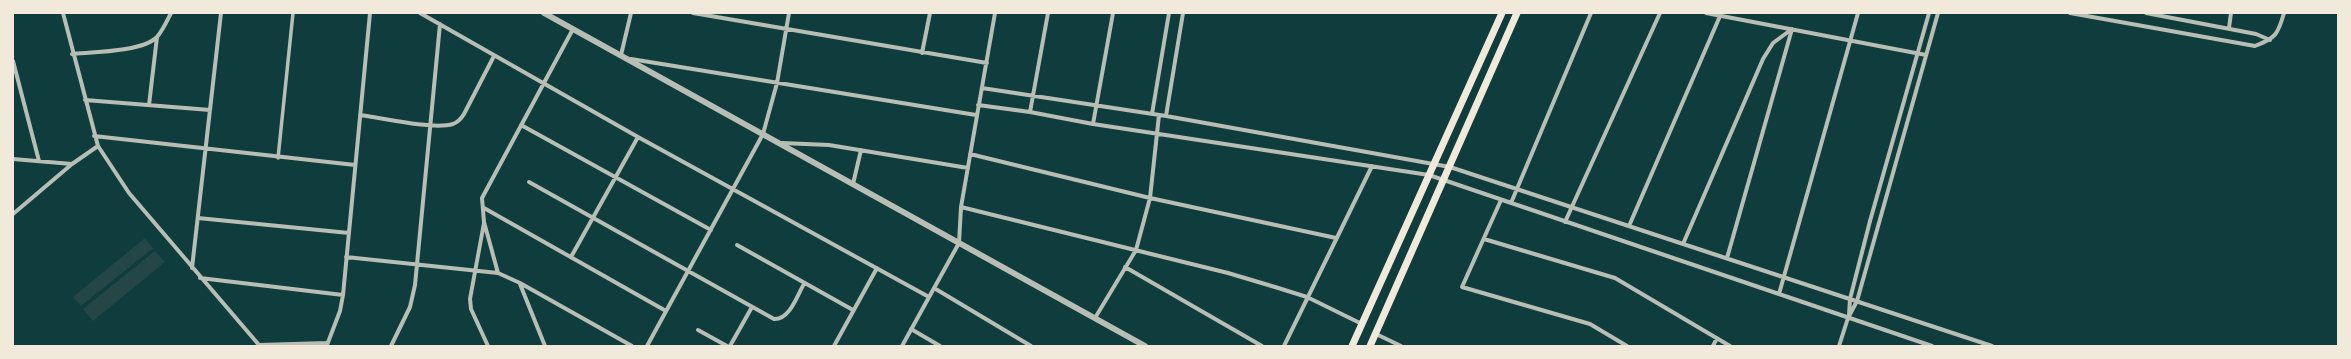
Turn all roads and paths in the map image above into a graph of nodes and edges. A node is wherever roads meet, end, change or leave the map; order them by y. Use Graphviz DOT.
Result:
graph roads {
  1 [pos="63,13"];
  2 [pos="171,13"];
  3 [pos="221,13"];
  4 [pos="293,13"];
  5 [pos="370,13"];
  6 [pos="420,13"];
  7 [pos="546,13"];
  8 [pos="631,13"];
  9 [pos="693,13"];
  10 [pos="789,13"];
  11 [pos="930,13"];
  12 [pos="995,13"];
  13 [pos="1048,13"];
  14 [pos="1113,13"];
  15 [pos="1169,13"];
  16 [pos="1183,13"];
  17 [pos="1502,13"];
  18 [pos="1518,13"];
  19 [pos="1591,13"];
  20 [pos="1660,13"];
  21 [pos="1706,13"];
  22 [pos="1858,13"];
  23 [pos="1929,13"];
  24 [pos="1938,13"];
  25 [pos="2070,13"];
  26 [pos="2146,13"];
  27 [pos="2231,13"];
  28 [pos="2284,13"];
  29 [pos="2170,15"];
  30 [pos="1720,16"];
  31 [pos="440,24"];
  32 [pos="2229,28"];
  33 [pos="573,29"];
  34 [pos="786,29"];
  35 [pos="1792,30"];
  36 [pos="156,37"];
  37 [pos="1851,40"];
  38 [pos="2271,40"];
  39 [pos="922,53"];
  40 [pos="1918,53"];
  41 [pos="72,54"];
  42 [pos="1926,55"];
  43 [pos="494,56"];
  44 [pos="621,56"];
  45 [pos="627,59"];
  46 [pos="13,61"];
  47 [pos="987,64"];
  48 [pos="777,83"];
  49 [pos="543,84"];
  50 [pos="982,88"];
  51 [pos="1033,95"];
  52 [pos="85,100"];
  53 [pos="149,105"];
  54 [pos="978,105"];
  55 [pos="1096,105"];
  56 [pos="210,110"];
  57 [pos="1030,112"];
  58 [pos="1152,114"];
  59 [pos="360,115"];
  60 [pos="976,115"];
  61 [pos="1159,115"];
  62 [pos="1166,116"];
  63 [pos="1093,124"];
  64 [pos="430,125"];
  65 [pos="521,125"];
  66 [pos="1157,132"];
  67 [pos="763,134"];
  68 [pos="94,136"];
  69 [pos="638,137"];
  70 [pos="779,143"];
  71 [pos="98,146"];
  72 [pos="205,150"];
  73 [pos="862,150"];
  74 [pos="970,154"];
  75 [pos="278,158"];
  76 [pos="13,159"];
  77 [pos="39,161"];
  78 [pos="72,164"];
  79 [pos="1434,164"];
  80 [pos="355,165"];
  81 [pos="1372,166"];
  82 [pos="1450,167"];
  83 [pos="968,168"];
  84 [pos="1430,175"];
  85 [pos="615,177"];
  86 [pos="1445,181"];
  87 [pos="529,182"];
  88 [pos="853,184"];
  89 [pos="1516,188"];
  90 [pos="733,190"];
  91 [pos="1150,198"];
  92 [pos="1501,200"];
  93 [pos="1511,203"];
  94 [pos="961,206"];
  95 [pos="1572,207"];
  96 [pos="484,208"];
  97 [pos="13,214"];
  98 [pos="198,218"];
  99 [pos="593,218"];
  100 [pos="484,222"];
  101 [pos="1565,222"];
  102 [pos="1629,226"];
  103 [pos="711,230"];
  104 [pos="349,233"];
  105 [pos="1336,238"];
  106 [pos="1484,239"];
  107 [pos="959,243"];
  108 [pos="1683,244"];
  109 [pos="737,245"];
  110 [pos="1136,250"];
  111 [pos="346,257"];
  112 [pos="571,257"];
  113 [pos="1727,258"];
  114 [pos="415,265"];
  115 [pos="1125,267"];
  116 [pos="192,268"];
  117 [pos="877,268"];
  118 [pos="475,271"];
  119 [pos="689,271"];
  120 [pos="498,273"];
  121 [pos="1784,277"];
  122 [pos="200,278"];
  123 [pos="520,283"];
  124 [pos="804,284"];
  125 [pos="934,288"];
  126 [pos="1779,294"];
  127 [pos="343,295"];
  128 [pos="929,297"];
  129 [pos="1307,297"];
  130 [pos="1850,299"];
  131 [pos="1857,301"];
  132 [pos="752,307"];
  133 [pos="853,310"];
  134 [pos="666,311"];
  135 [pos="1095,318"];
  136 [pos="1848,318"];
  137 [pos="1362,324"];
  138 [pos="912,329"];
  139 [pos="698,330"];
  140 [pos="1376,334"];
  141 [pos="1717,338"];
  142 [pos="327,345"];
  143 [pos="259,346"];
  144 [pos="391,346"];
  145 [pos="488,346"];
  146 [pos="545,346"];
  147 [pos="632,346"];
  148 [pos="647,346"];
  149 [pos="727,346"];
  150 [pos="730,346"];
  151 [pos="834,346"];
  152 [pos="902,346"];
  153 [pos="940,346"];
  154 [pos="1031,346"];
  155 [pos="1145,346"];
  156 [pos="1262,346"];
  157 [pos="1284,346"];
  158 [pos="1352,346"];
  159 [pos="1370,346"];
  160 [pos="1401,346"];
  161 [pos="1628,346"];
  162 [pos="1713,346"];
  163 [pos="1730,346"];
  164 [pos="1839,346"];
  165 [pos="1932,346"];
  166 [pos="1992,346"];
  1 -- 41 [label="street"];
  2 -- 36 [label="street"];
  3 -- 56 [label="street"];
  4 -- 75 [label="street"];
  5 -- 59 [label="street"];
  6 -- 31 [label="street"];
  7 -- 33 [label="street"];
  8 -- 44 [label="street"];
  9 -- 34 [label="street"];
  10 -- 34 [label="street"];
  11 -- 39 [label="street"];
  12 -- 47 [label="street"];
  13 -- 51 [label="street"];
  14 -- 55 [label="street"];
  15 -- 58 [label="street"];
  16 -- 62 [label="street"];
  17 -- 79 [label="main road"];
  18 -- 82 [label="main road"];
  19 -- 89 [label="street"];
  20 -- 95 [label="street"];
  21 -- 30 [label="street"];
  22 -- 37 [label="street"];
  23 -- 40 [label="street"];
  24 -- 42 [label="street"];
  25 -- 38 [label="street"];
  26 -- 29 [label="street"];
  27 -- 32 [label="street"];
  28 -- 38 [label="street"];
  29 -- 32 [label="street"];
  30 -- 35 [label="street"];
  30 -- 102 [label="street"];
  31 -- 43 [label="street"];
  31 -- 64 [label="street"];
  32 -- 38 [label="street"];
  33 -- 44 [label="street"];
  33 -- 49 [label="street"];
  34 -- 39 [label="street"];
  34 -- 48 [label="street"];
  35 -- 37 [label="street"];
  35 -- 108 [label="street"];
  35 -- 113 [label="street"];
  36 -- 41 [label="street"];
  36 -- 53 [label="street"];
  37 -- 40 [label="street"];
  37 -- 121 [label="street"];
  39 -- 47 [label="street"];
  40 -- 42 [label="street"];
  40 -- 130 [label="street"];
  41 -- 52 [label="street"];
  42 -- 131 [label="street"];
  43 -- 49 [label="street"];
  43 -- 64 [label="street"];
  44 -- 45 [label="street"];
  45 -- 48 [label="street"];
  45 -- 67 [label="street"];
  46 -- 77 [label="street"];
  47 -- 50 [label="street"];
  48 -- 60 [label="street"];
  48 -- 67 [label="street"];
  49 -- 65 [label="street"];
  49 -- 69 [label="street"];
  50 -- 51 [label="street"];
  50 -- 54 [label="street"];
  51 -- 55 [label="street"];
  51 -- 57 [label="street"];
  52 -- 53 [label="street"];
  52 -- 68 [label="street"];
  53 -- 56 [label="street"];
  54 -- 57 [label="street"];
  54 -- 60 [label="street"];
  55 -- 58 [label="street"];
  55 -- 63 [label="street"];
  56 -- 72 [label="street"];
  57 -- 63 [label="street"];
  58 -- 61 [label="street"];
  59 -- 64 [label="street"];
  59 -- 80 [label="street"];
  60 -- 74 [label="street"];
  61 -- 62 [label="street"];
  61 -- 66 [label="street"];
  62 -- 79 [label="street"];
  63 -- 66 [label="street"];
  64 -- 114 [label="street"];
  65 -- 85 [label="street"];
  65 -- 96 [label="street"];
  66 -- 81 [label="street"];
  66 -- 91 [label="street"];
  67 -- 70 [label="street"];
  67 -- 90 [label="street"];
  68 -- 71 [label="street"];
  68 -- 72 [label="street"];
  69 -- 85 [label="street"];
  69 -- 90 [label="street"];
  70 -- 73 [label="street"];
  70 -- 88 [label="street"];
  71 -- 78 [label="street"];
  71 -- 116 [label="street"];
  72 -- 75 [label="street"];
  72 -- 98 [label="street"];
  73 -- 83 [label="street"];
  73 -- 88 [label="street"];
  74 -- 83 [label="street"];
  74 -- 91 [label="street"];
  75 -- 80 [label="street"];
  76 -- 77 [label="street"];
  77 -- 78 [label="street"];
  78 -- 97 [label="street"];
  79 -- 82 [label="street"];
  79 -- 84 [label="main road"];
  80 -- 104 [label="street"];
  81 -- 84 [label="street"];
  81 -- 105 [label="street"];
  82 -- 86 [label="main road"];
  82 -- 89 [label="street"];
  83 -- 94 [label="street"];
  84 -- 86 [label="street"];
  84 -- 137 [label="main road"];
  85 -- 99 [label="street"];
  85 -- 103 [label="street"];
  86 -- 92 [label="street"];
  86 -- 140 [label="main road"];
  87 -- 99 [label="street"];
  88 -- 107 [label="street"];
  89 -- 93 [label="street"];
  89 -- 95 [label="street"];
  90 -- 103 [label="street"];
  90 -- 117 [label="street"];
  91 -- 105 [label="street"];
  91 -- 110 [label="street"];
  92 -- 93 [label="street"];
  92 -- 106 [label="street"];
  93 -- 101 [label="street"];
  94 -- 107 [label="street"];
  94 -- 110 [label="street"];
  95 -- 101 [label="street"];
  95 -- 102 [label="street"];
  96 -- 100 [label="street"];
  96 -- 112 [label="street"];
  98 -- 104 [label="street"];
  98 -- 116 [label="street"];
  99 -- 112 [label="street"];
  99 -- 119 [label="street"];
  100 -- 118 [label="street"];
  100 -- 120 [label="street"];
  101 -- 126 [label="street"];
  102 -- 108 [label="street"];
  103 -- 119 [label="street"];
  104 -- 111 [label="street"];
  105 -- 129 [label="street"];
  106 -- 141 [label="street"];
  106 -- 161 [label="street"];
  107 -- 125 [label="street"];
  107 -- 135 [label="street"];
  108 -- 113 [label="street"];
  109 -- 124 [label="street"];
  110 -- 115 [label="street"];
  110 -- 129 [label="street"];
  111 -- 114 [label="street"];
  111 -- 127 [label="street"];
  112 -- 134 [label="street"];
  113 -- 121 [label="street"];
  114 -- 118 [label="street"];
  114 -- 144 [label="street"];
  115 -- 135 [label="street"];
  115 -- 156 [label="street"];
  116 -- 122 [label="street"];
  117 -- 128 [label="street"];
  117 -- 133 [label="street"];
  118 -- 120 [label="street"];
  118 -- 145 [label="street"];
  119 -- 132 [label="street"];
  119 -- 134 [label="street"];
  120 -- 123 [label="street"];
  121 -- 126 [label="street"];
  121 -- 130 [label="street"];
  122 -- 127 [label="street"];
  122 -- 143 [label="street"];
  123 -- 146 [label="street"];
  123 -- 147 [label="street"];
  124 -- 132 [label="street"];
  124 -- 133 [label="street"];
  125 -- 128 [label="street"];
  125 -- 154 [label="street"];
  126 -- 136 [label="street"];
  127 -- 142 [label="street"];
  128 -- 138 [label="street"];
  129 -- 137 [label="street"];
  129 -- 157 [label="street"];
  130 -- 131 [label="street"];
  130 -- 136 [label="street"];
  131 -- 136 [label="street"];
  131 -- 166 [label="street"];
  132 -- 150 [label="street"];
  133 -- 151 [label="street"];
  134 -- 148 [label="street"];
  135 -- 155 [label="street"];
  136 -- 164 [label="street"];
  136 -- 165 [label="street"];
  137 -- 158 [label="main road"];
  138 -- 152 [label="street"];
  138 -- 153 [label="street"];
  139 -- 149 [label="street"];
  140 -- 159 [label="main road"];
  140 -- 160 [label="street"];
  141 -- 162 [label="street"];
  141 -- 163 [label="street"];
  142 -- 143 [label="street"];
}
